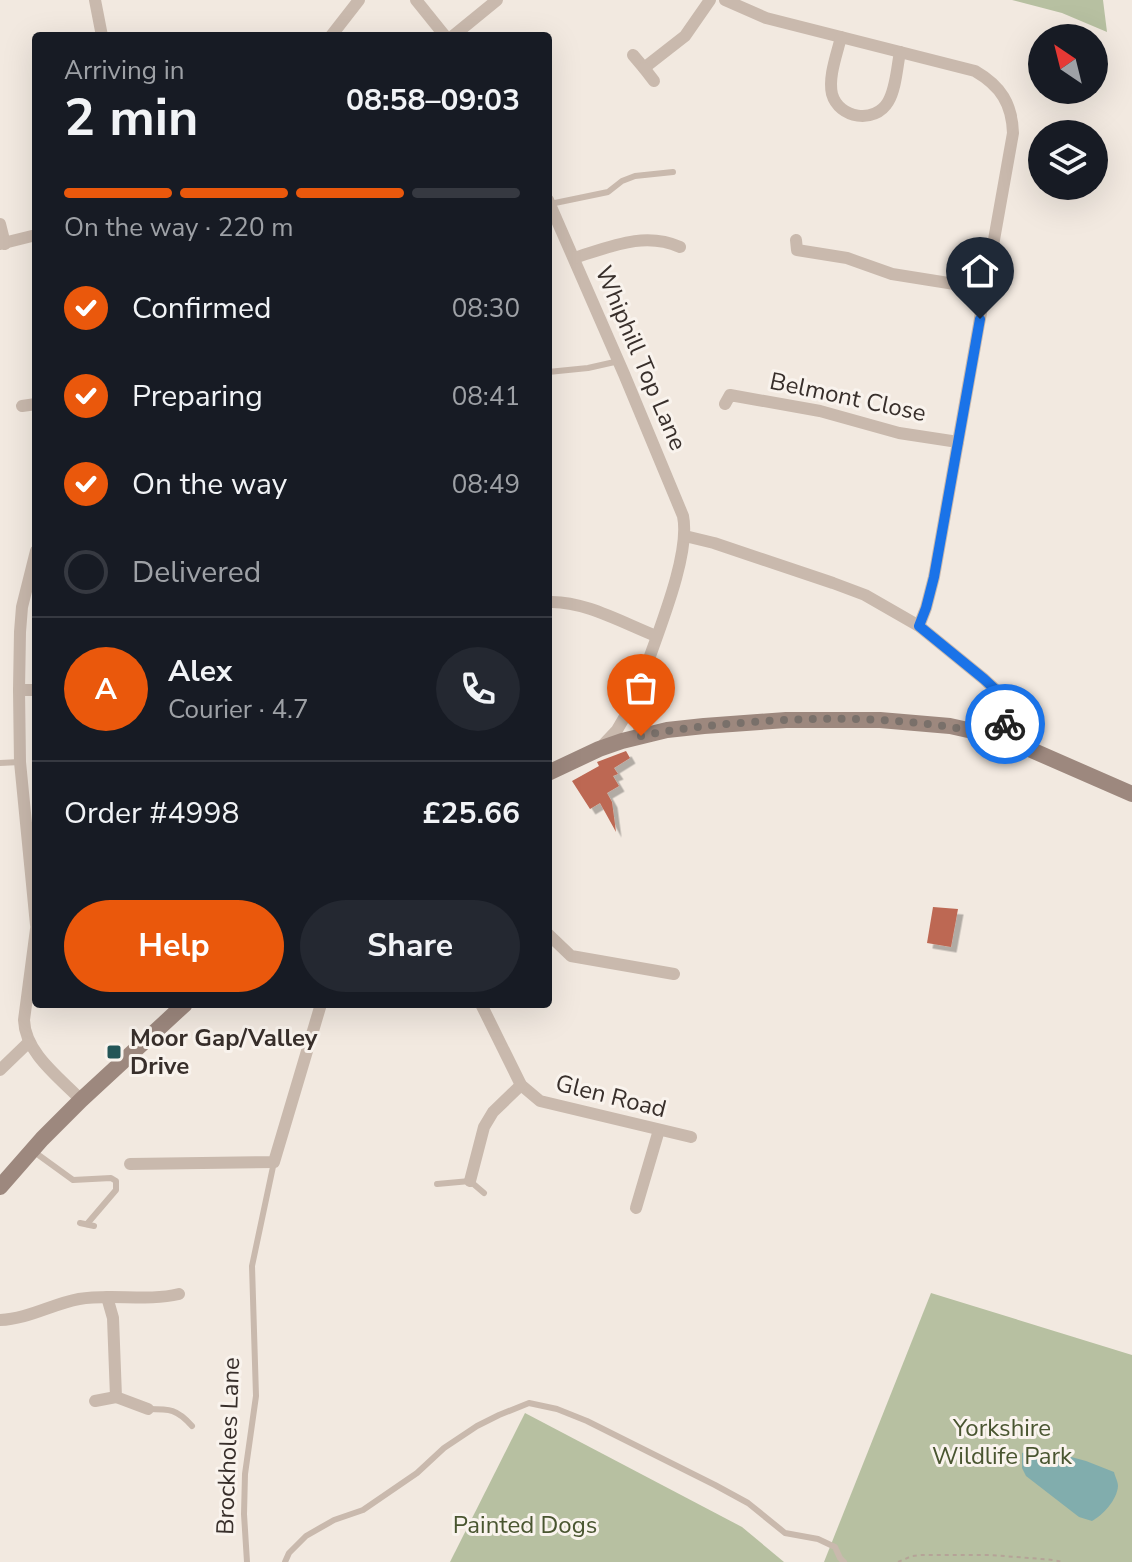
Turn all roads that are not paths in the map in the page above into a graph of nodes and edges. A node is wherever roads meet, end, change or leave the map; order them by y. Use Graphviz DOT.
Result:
graph roads {
  1 [pos="95,0"];
  2 [pos="359,0"];
  3 [pos="416,0"];
  4 [pos="497,0"];
  5 [pos="710,0"];
  6 [pos="725,0"];
  7 [pos="101,32"];
  8 [pos="334,32"];
  9 [pos="442,32"];
  10 [pos="458,32"];
  11 [pos="841,37"];
  12 [pos="900,52"];
  13 [pos="633,55"];
  14 [pos="644,68"];
  15 [pos="654,81"];
  16 [pos="673,172"];
  17 [pos="552,201"];
  18 [pos="552,209"];
  19 [pos="0,224"];
  20 [pos="32,236"];
  21 [pos="674,239"];
  22 [pos="2,244"];
  23 [pos="795,249"];
  24 [pos="574,258"];
  25 [pos="986,289"];
  26 [pos="619,361"];
  27 [pos="552,372"];
  28 [pos="728,395"];
  29 [pos="32,404"];
  30 [pos="22,406"];
  31 [pos="958,442"];
  32 [pos="685,536"];
  33 [pos="32,567"];
  34 [pos="552,602"];
  35 [pos="919,626"];
  36 [pos="656,636"];
  37 [pos="19,690"];
  38 [pos="32,690"];
  39 [pos="636,698"];
  40 [pos="641,736"];
  41 [pos="1004,738"];
  42 [pos="599,749"];
  43 [pos="20,762"];
  44 [pos="0,763"];
  45 [pos="552,771"];
  46 [pos="1132,794"];
  47 [pos="32,850"];
  48 [pos="552,938"];
  49 [pos="32,958"];
  50 [pos="674,974"];
  51 [pos="181,1008"];
  52 [pos="320,1008"];
  53 [pos="483,1008"];
  54 [pos="29,1042"];
  55 [pos="0,1070"];
  56 [pos="521,1085"];
  57 [pos="81,1100"];
  58 [pos="659,1130"];
  59 [pos="691,1137"];
  60 [pos="32,1151"];
  61 [pos="274,1162"];
  62 [pos="130,1164"];
  63 [pos="470,1181"];
  64 [pos="437,1184"];
  65 [pos="0,1187"];
  66 [pos="484,1193"];
  67 [pos="636,1208"];
  68 [pos="87,1225"];
  69 [pos="179,1294"];
  70 [pos="107,1297"];
  71 [pos="0,1320"];
  72 [pos="116,1397"];
  73 [pos="95,1401"];
  74 [pos="148,1409"];
  75 [pos="192,1426"];
  76 [pos="247,1562"];
  77 [pos="285,1562"];
  78 [pos="844,1562"];
  1 -- 7 [label="street"];
  2 -- 8 [label="street"];
  3 -- 9 [label="street"];
  4 -- 10 [label="street"];
  5 -- 14 [label="street"];
  6 -- 11 [label="street"];
  11 -- 12 [label="street"];
  11 -- 12 [label="street"];
  12 -- 25 [label="street"];
  13 -- 14 [label="street"];
  14 -- 15 [label="street"];
  16 -- 17 [label="lane"];
  18 -- 24 [label="street, Whiphill Top Lane"];
  19 -- 22 [label="street"];
  20 -- 22 [label="street"];
  21 -- 24 [label="street"];
  23 -- 25 [label="street"];
  24 -- 26 [label="street, Whiphill Top Lane"];
  25 -- 31 [label="street"];
  26 -- 27 [label="lane"];
  26 -- 32 [label="street, Whiphill Top Lane"];
  28 -- 31 [label="street, Belmont Close"];
  29 -- 30 [label="street"];
  31 -- 35 [label="street"];
  32 -- 35 [label="street"];
  32 -- 36 [label="street, Whiphill Top Lane"];
  33 -- 37 [label="street"];
  34 -- 36 [label="street"];
  35 -- 41 [label="street"];
  36 -- 39 [label="street, Whiphill Top Lane"];
  37 -- 38 [label="street"];
  37 -- 43 [label="street"];
  39 -- 40 [label="street, Whiphill Top Lane"];
  39 -- 42 [label="street"];
  40 -- 41 [label="main road"];
  40 -- 42 [label="main road"];
  41 -- 46 [label="main road"];
  42 -- 45 [label="main road"];
  43 -- 44 [label="lane"];
  43 -- 47 [label="street"];
  48 -- 50 [label="street"];
  49 -- 54 [label="street"];
  51 -- 57 [label="main road"];
  52 -- 61 [label="street, Brockholes Lane"];
  53 -- 56 [label="street, Glen Road"];
  54 -- 55 [label="street"];
  54 -- 57 [label="street"];
  56 -- 58 [label="street, Glen Road"];
  56 -- 63 [label="street"];
  57 -- 60 [label="main road"];
  58 -- 59 [label="street, Glen Road"];
  58 -- 67 [label="street"];
  60 -- 65 [label="main road"];
  60 -- 68 [label="lane"];
  61 -- 62 [label="street"];
  61 -- 76 [label="lane, Brockholes Lane"];
  63 -- 64 [label="lane"];
  63 -- 66 [label="lane"];
  69 -- 70 [label="street"];
  70 -- 71 [label="street"];
  70 -- 72 [label="street"];
  72 -- 73 [label="street"];
  72 -- 74 [label="street"];
  74 -- 75 [label="lane"];
  77 -- 78 [label="lane"];
}
